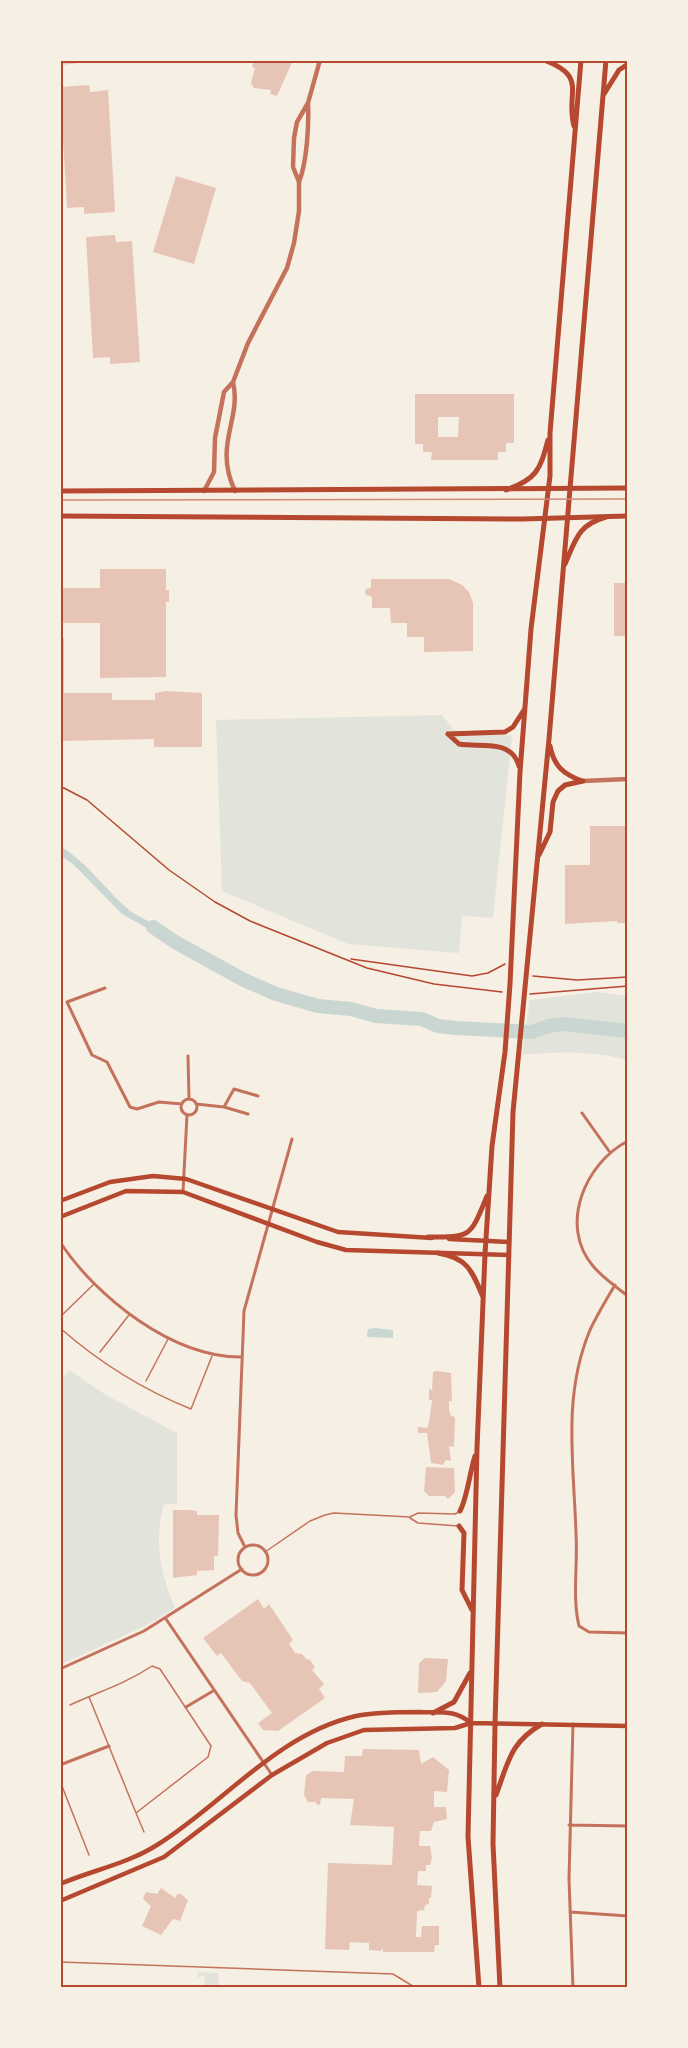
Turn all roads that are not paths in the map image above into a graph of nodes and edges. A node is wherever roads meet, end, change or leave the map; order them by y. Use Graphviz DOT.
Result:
graph roads {
  1 [pos="320,60"];
  2 [pos="544,60"];
  3 [pos="557,60"];
  4 [pos="574,60"];
  5 [pos="581,60"];
  6 [pos="606,60"];
  7 [pos="628,64"];
  8 [pos="602,98"];
  9 [pos="308,103"];
  10 [pos="575,132"];
  11 [pos="298,182"];
  12 [pos="233,382"];
  13 [pos="550,433"];
  14 [pos="628,488"];
  15 [pos="548,489"];
  16 [pos="570,489"];
  17 [pos="507,490"];
  18 [pos="60,491"];
  19 [pos="204,491"];
  20 [pos="235,491"];
  21 [pos="60,516"];
  22 [pos="628,516"];
  23 [pos="606,517"];
  24 [pos="544,518"];
  25 [pos="567,518"];
  26 [pos="563,569"];
  27 [pos="525,709"];
  28 [pos="549,739"];
  29 [pos="520,772"];
  30 [pos="628,779"];
  31 [pos="583,781"];
  32 [pos="536,862"];
  33 [pos="105,988"];
  34 [pos="188,1056"];
  35 [pos="258,1096"];
  36 [pos="189,1099"];
  37 [pos="182,1104"];
  38 [pos="196,1104"];
  39 [pos="224,1107"];
  40 [pos="582,1113"];
  41 [pos="248,1114"];
  42 [pos="187,1115"];
  43 [pos="292,1139"];
  44 [pos="628,1141"];
  45 [pos="609,1151"];
  46 [pos="186,1179"];
  47 [pos="183,1191"];
  48 [pos="489,1192"];
  49 [pos="60,1201"];
  50 [pos="273,1211"];
  51 [pos="60,1217"];
  52 [pos="268,1224"];
  53 [pos="428,1238"];
  54 [pos="487,1241"];
  55 [pos="60,1242"];
  56 [pos="509,1242"];
  57 [pos="438,1253"];
  58 [pos="485,1254"];
  59 [pos="509,1256"];
  60 [pos="95,1283"];
  61 [pos="615,1286"];
  62 [pos="628,1296"];
  63 [pos="484,1298"];
  64 [pos="130,1314"];
  65 [pos="60,1317"];
  66 [pos="60,1328"];
  67 [pos="169,1338"];
  68 [pos="100,1352"];
  69 [pos="212,1356"];
  70 [pos="242,1357"];
  71 [pos="146,1381"];
  72 [pos="477,1448"];
  73 [pos="460,1511"];
  74 [pos="410,1517"];
  75 [pos="459,1526"];
  76 [pos="245,1547"];
  77 [pos="265,1552"];
  78 [pos="242,1569"];
  79 [pos="472,1612"];
  80 [pos="166,1619"];
  81 [pos="628,1633"];
  82 [pos="471,1668"];
  83 [pos="60,1669"];
  84 [pos="213,1691"];
  85 [pos="88,1697"];
  86 [pos="70,1705"];
  87 [pos="186,1707"];
  88 [pos="433,1713"];
  89 [pos="471,1723"];
  90 [pos="495,1724"];
  91 [pos="542,1724"];
  92 [pos="573,1724"];
  93 [pos="628,1726"];
  94 [pos="109,1746"];
  95 [pos="263,1763"];
  96 [pos="60,1765"];
  97 [pos="272,1775"];
  98 [pos="60,1781"];
  99 [pos="494,1799"];
  100 [pos="136,1813"];
  101 [pos="569,1825"];
  102 [pos="628,1826"];
  103 [pos="144,1832"];
  104 [pos="89,1855"];
  105 [pos="60,1884"];
  106 [pos="60,1901"];
  107 [pos="570,1912"];
  108 [pos="628,1916"];
  109 [pos="60,1962"];
  110 [pos="416,1988"];
  111 [pos="479,1988"];
  112 [pos="500,1988"];
  113 [pos="573,1988"];
  1 -- 9 [label="street"];
  2 -- 10 [label="main road"];
  3 -- 4 [label="main road"];
  5 -- 10 [label="main road"];
  6 -- 8 [label="main road"];
  7 -- 8 [label="main road"];
  8 -- 16 [label="main road"];
  9 -- 11 [label="street"];
  9 -- 11 [label="street"];
  10 -- 13 [label="main road"];
  11 -- 12 [label="street"];
  12 -- 19 [label="street"];
  12 -- 20 [label="street"];
  13 -- 15 [label="main road"];
  13 -- 17 [label="main road"];
  14 -- 16 [label="main road"];
  15 -- 16 [label="main road"];
  15 -- 17 [label="main road"];
  15 -- 24 [label="main road"];
  16 -- 25 [label="main road"];
  17 -- 20 [label="main road"];
  18 -- 19 [label="main road"];
  19 -- 20 [label="main road"];
  21 -- 24 [label="main road"];
  22 -- 23 [label="main road"];
  23 -- 25 [label="main road"];
  23 -- 26 [label="main road"];
  24 -- 25 [label="main road"];
  24 -- 27 [label="main road"];
  25 -- 26 [label="main road"];
  26 -- 28 [label="main road"];
  27 -- 29 [label="main road"];
  27 -- 29 [label="main road"];
  28 -- 31 [label="main road"];
  28 -- 32 [label="main road"];
  29 -- 48 [label="main road"];
  30 -- 31 [label="street"];
  31 -- 32 [label="main road"];
  32 -- 56 [label="main road"];
  33 -- 37 [label="street"];
  34 -- 36 [label="street"];
  35 -- 39 [label="street"];
  36 -- 37 [label="street"];
  36 -- 38 [label="street"];
  37 -- 42 [label="street"];
  38 -- 39 [label="street"];
  38 -- 42 [label="street"];
  39 -- 41 [label="street"];
  40 -- 45 [label="street"];
  42 -- 46 [label="street"];
  43 -- 50 [label="street"];
  44 -- 45 [label="street"];
  45 -- 61 [label="street"];
  46 -- 47 [label="street"];
  46 -- 49 [label="main road"];
  46 -- 50 [label="main road"];
  47 -- 51 [label="main road"];
  47 -- 52 [label="main road"];
  48 -- 53 [label="main road"];
  48 -- 54 [label="main road"];
  50 -- 52 [label="street"];
  50 -- 53 [label="main road"];
  52 -- 57 [label="main road"];
  52 -- 70 [label="street"];
  53 -- 54 [label="main road"];
  54 -- 56 [label="main road"];
  54 -- 58 [label="main road"];
  55 -- 60 [label="street"];
  56 -- 59 [label="main road"];
  57 -- 58 [label="main road"];
  57 -- 63 [label="main road"];
  58 -- 59 [label="main road"];
  58 -- 63 [label="main road"];
  59 -- 90 [label="main road"];
  60 -- 64 [label="street"];
  60 -- 65 [label="lane"];
  61 -- 62 [label="street"];
  61 -- 81 [label="street"];
  63 -- 72 [label="main road"];
  64 -- 67 [label="street"];
  64 -- 68 [label="lane"];
  66 -- 69 [label="lane"];
  67 -- 69 [label="street"];
  67 -- 71 [label="lane"];
  69 -- 70 [label="street"];
  70 -- 76 [label="street"];
  72 -- 73 [label="main road"];
  72 -- 79 [label="main road"];
  73 -- 74 [label="lane"];
  74 -- 75 [label="lane"];
  74 -- 77 [label="lane"];
  75 -- 79 [label="main road"];
  76 -- 77 [label="street"];
  76 -- 78 [label="street"];
  77 -- 78 [label="street"];
  78 -- 80 [label="street"];
  79 -- 82 [label="main road"];
  80 -- 83 [label="street"];
  80 -- 84 [label="street"];
  82 -- 88 [label="main road"];
  82 -- 89 [label="main road"];
  84 -- 87 [label="street"];
  84 -- 95 [label="street"];
  85 -- 86 [label="lane"];
  85 -- 87 [label="lane"];
  85 -- 94 [label="lane"];
  87 -- 100 [label="lane"];
  88 -- 89 [label="main road"];
  88 -- 95 [label="main road"];
  89 -- 90 [label="main road"];
  89 -- 97 [label="main road"];
  89 -- 111 [label="main road"];
  90 -- 91 [label="main road"];
  90 -- 99 [label="main road"];
  91 -- 92 [label="main road"];
  91 -- 99 [label="main road"];
  92 -- 93 [label="main road"];
  92 -- 101 [label="street"];
  94 -- 96 [label="street"];
  94 -- 100 [label="lane"];
  95 -- 97 [label="street"];
  95 -- 105 [label="main road"];
  97 -- 106 [label="main road"];
  98 -- 104 [label="lane"];
  99 -- 112 [label="main road"];
  100 -- 103 [label="lane"];
  101 -- 102 [label="street"];
  101 -- 107 [label="street"];
  107 -- 108 [label="street"];
  107 -- 113 [label="street"];
  109 -- 110 [label="lane"];
}
